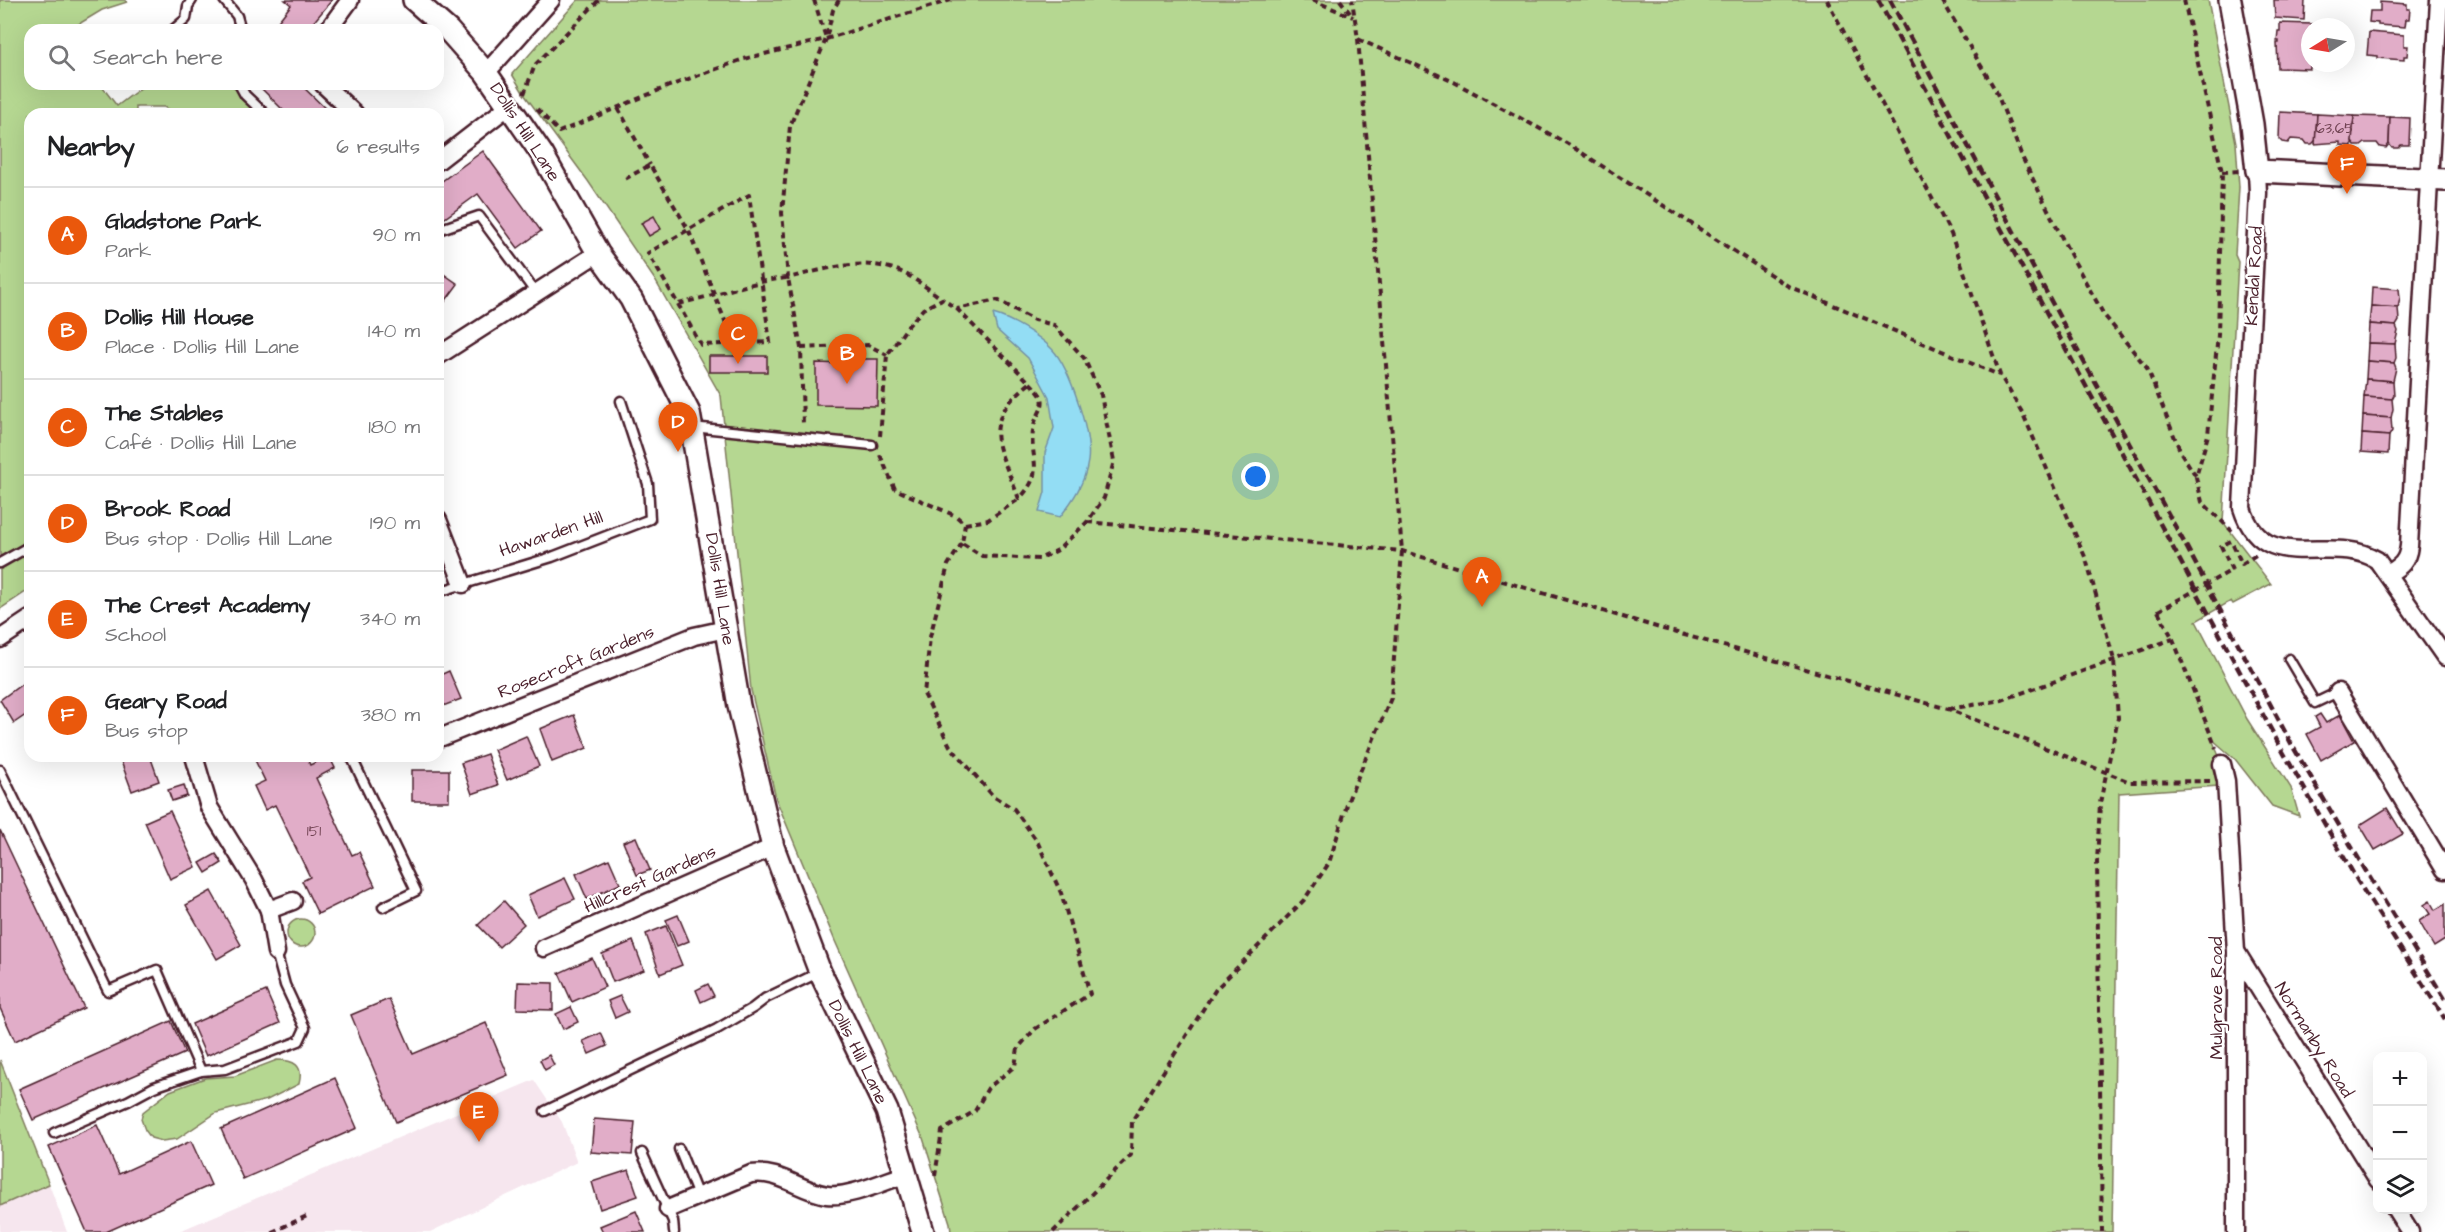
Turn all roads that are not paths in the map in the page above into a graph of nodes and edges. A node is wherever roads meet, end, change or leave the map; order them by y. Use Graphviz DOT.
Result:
graph roads {
  1 [pos="192,0"];
  2 [pos="224,0"];
  3 [pos="350,0"];
  4 [pos="414,0"];
  5 [pos="551,0"];
  6 [pos="2230,0"];
  7 [pos="2439,0"];
  8 [pos="180,24"];
  9 [pos="239,24"];
  10 [pos="332,24"];
  11 [pos="441,24"];
  12 [pos="444,26"];
  13 [pos="486,73"];
  14 [pos="242,90"];
  15 [pos="329,90"];
  16 [pos="516,100"];
  17 [pos="259,108"];
  18 [pos="349,108"];
  19 [pos="444,156"];
  20 [pos="2250,171"];
  21 [pos="2437,180"];
  22 [pos="444,228"];
  23 [pos="598,253"];
  24 [pos="536,293"];
  25 [pos="444,352"];
  26 [pos="621,401"];
  27 [pos="692,426"];
  28 [pos="872,445"];
  29 [pos="444,535"];
  30 [pos="24,550"];
  31 [pos="0,564"];
  32 [pos="2388,574"];
  33 [pos="463,584"];
  34 [pos="444,590"];
  35 [pos="24,623"];
  36 [pos="726,629"];
  37 [pos="0,639"];
  38 [pos="2445,657"];
  39 [pos="2289,659"];
  40 [pos="2338,692"];
  41 [pos="444,736"];
  42 [pos="196,762"];
  43 [pos="354,762"];
  44 [pos="2222,764"];
  45 [pos="0,770"];
  46 [pos="773,847"];
  47 [pos="2445,870"];
  48 [pos="293,901"];
  49 [pos="383,907"];
  50 [pos="269,910"];
  51 [pos="544,948"];
  52 [pos="276,951"];
  53 [pos="2236,952"];
  54 [pos="820,972"];
  55 [pos="201,1071"];
  56 [pos="545,1111"];
  57 [pos="54,1132"];
  58 [pos="679,1149"];
  59 [pos="642,1153"];
  60 [pos="2373,1172"];
  61 [pos="907,1174"];
  62 [pos="698,1196"];
  63 [pos="668,1209"];
  64 [pos="2399,1214"];
  65 [pos="674,1232"];
  66 [pos="923,1232"];
  67 [pos="2236,1232"];
  68 [pos="2410,1232"];
  1 -- 8 [label="lane"];
  2 -- 9 [label="lane"];
  3 -- 10 [label="street"];
  4 -- 11 [label="street, Dollis Hill Lane"];
  5 -- 13 [label="street"];
  6 -- 20 [label="street, Kendal Road"];
  7 -- 21 [label="street"];
  12 -- 13 [label="street, Dollis Hill Lane"];
  13 -- 16 [label="street, Dollis Hill Lane"];
  14 -- 17 [label="lane"];
  15 -- 18 [label="street"];
  16 -- 19 [label="street"];
  16 -- 23 [label="street, Dollis Hill Lane"];
  20 -- 21 [label="street"];
  20 -- 32 [label="street, Kendal Road"];
  21 -- 32 [label="street"];
  22 -- 24 [label="lane"];
  23 -- 24 [label="street"];
  23 -- 27 [label="street, Dollis Hill Lane"];
  24 -- 25 [label="street"];
  26 -- 33 [label="lane, Hawarden Hill"];
  27 -- 28 [label="lane"];
  27 -- 36 [label="street, Dollis Hill Lane"];
  29 -- 33 [label="street"];
  30 -- 31 [label="lane"];
  32 -- 38 [label="street"];
  33 -- 34 [label="lane, Hawarden Hill"];
  35 -- 37 [label="street"];
  36 -- 41 [label="street, Rosecroft Gardens"];
  36 -- 46 [label="street, Dollis Hill Lane"];
  39 -- 40 [label="lane"];
  40 -- 47 [label="street"];
  42 -- 50 [label="street"];
  43 -- 49 [label="lane"];
  44 -- 53 [label="street, Mulgrave Road"];
  45 -- 55 [label="lane"];
  46 -- 51 [label="street, Hillcrest Gardens"];
  46 -- 54 [label="street, Dollis Hill Lane"];
  48 -- 50 [label="street"];
  50 -- 52 [label="street"];
  52 -- 55 [label="lane"];
  53 -- 60 [label="street, Normanby Road"];
  53 -- 67 [label="street, Mulgrave Road"];
  54 -- 56 [label="lane"];
  54 -- 61 [label="street, Dollis Hill Lane"];
  55 -- 57 [label="lane"];
  58 -- 62 [label="lane"];
  59 -- 63 [label="lane"];
  61 -- 62 [label="street"];
  61 -- 66 [label="street, Dollis Hill Lane"];
  62 -- 63 [label="street"];
  63 -- 65 [label="lane"];
  64 -- 68 [label="street"];
}
